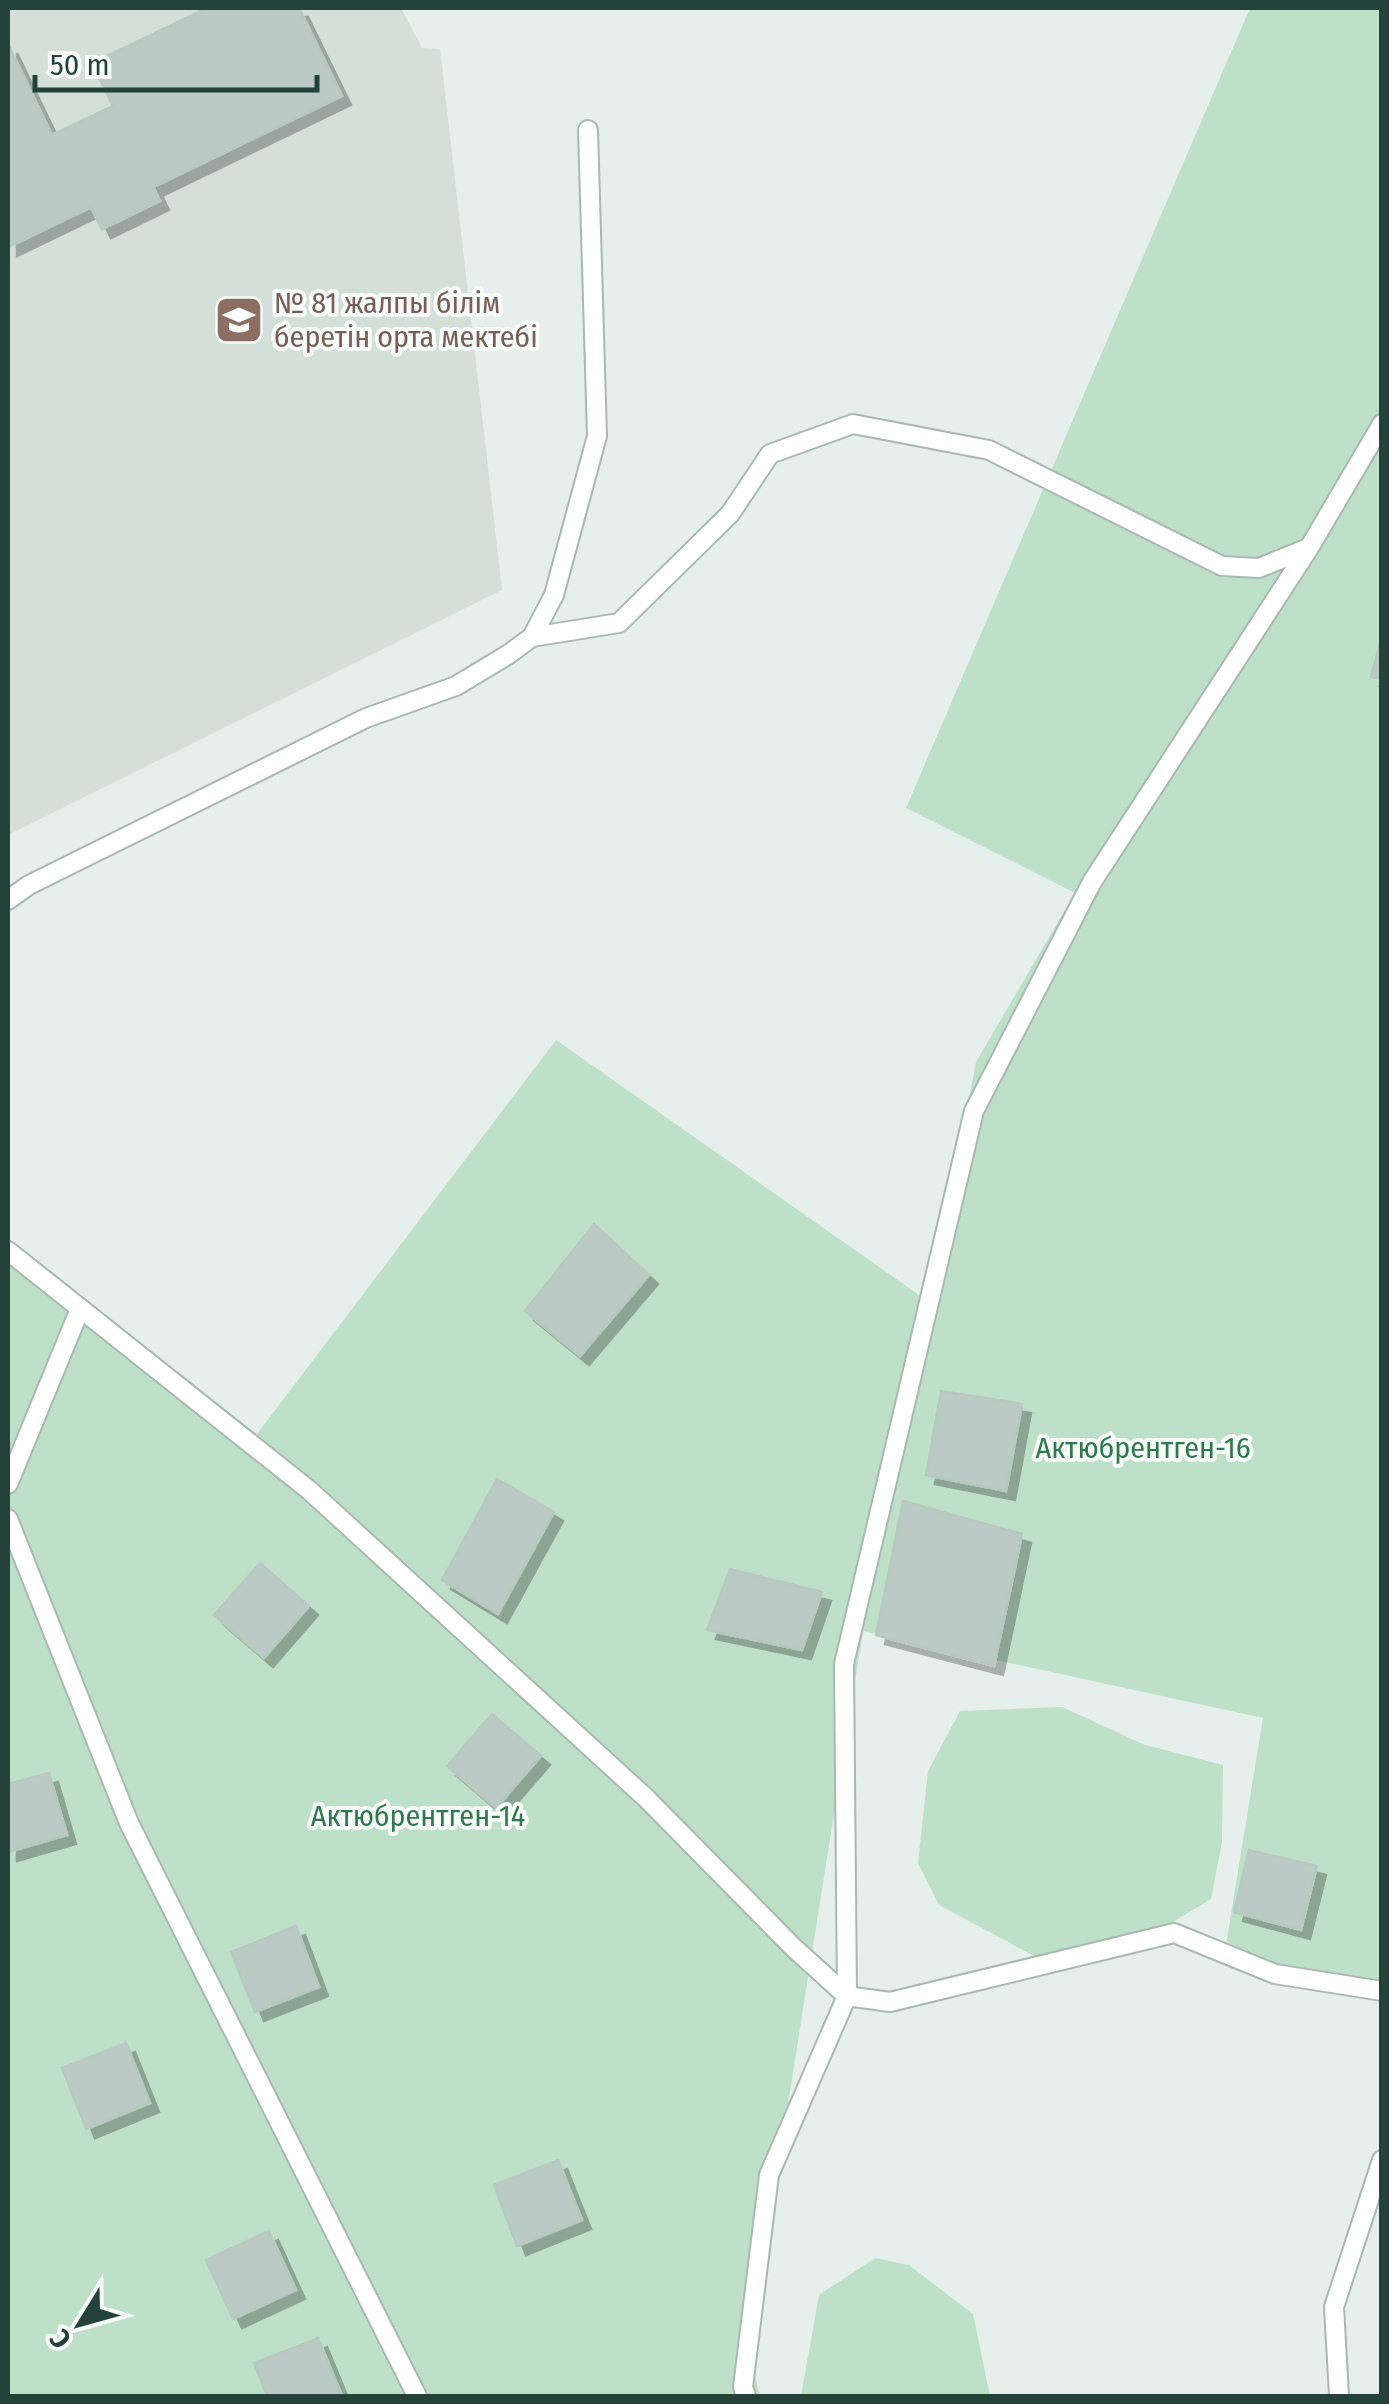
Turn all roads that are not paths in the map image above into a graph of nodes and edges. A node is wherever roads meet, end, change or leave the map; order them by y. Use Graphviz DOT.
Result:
graph roads {
  1 [pos="588,130"];
  2 [pos="1382,424"];
  3 [pos="1308,548"];
  4 [pos="532,636"];
  5 [pos="8,900"];
  6 [pos="8,1251"];
  7 [pos="80,1308"];
  8 [pos="8,1484"];
  9 [pos="8,1519"];
  10 [pos="1382,1991"];
  11 [pos="847,1996"];
  12 [pos="1382,2160"];
  13 [pos="417,2396"];
  14 [pos="746,2396"];
  15 [pos="1340,2396"];
  1 -- 4 [label="lane"];
  2 -- 3 [label="lane"];
  3 -- 4 [label="lane"];
  3 -- 11 [label="lane"];
  4 -- 5 [label="lane"];
  6 -- 7 [label="lane"];
  7 -- 8 [label="lane"];
  7 -- 11 [label="lane"];
  9 -- 13 [label="lane"];
  10 -- 11 [label="lane"];
  11 -- 14 [label="lane"];
  12 -- 15 [label="lane"];
}
